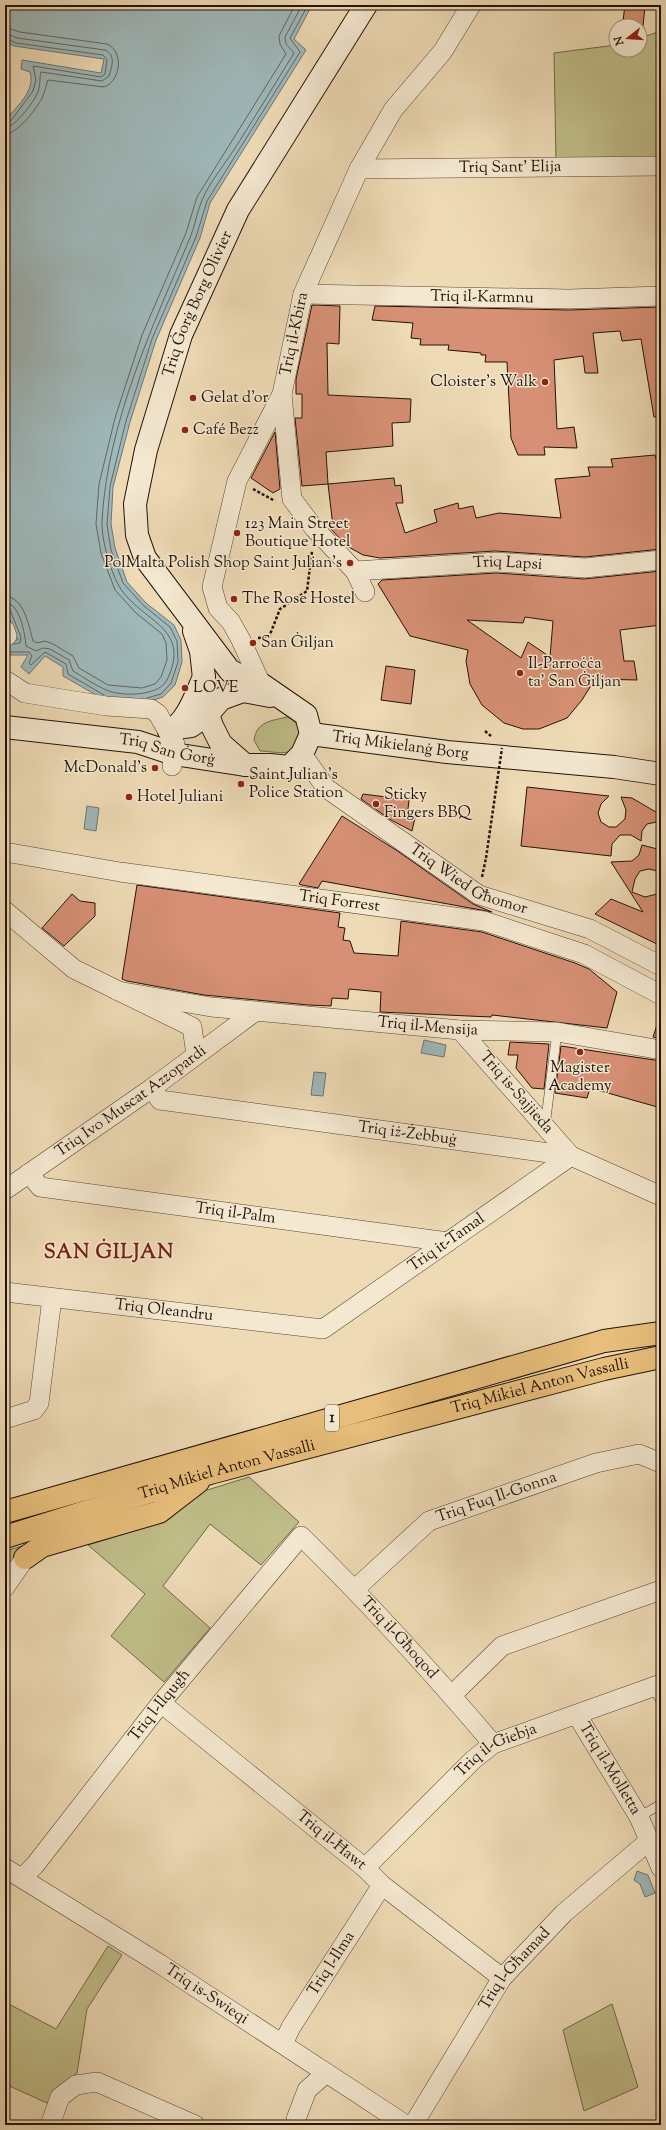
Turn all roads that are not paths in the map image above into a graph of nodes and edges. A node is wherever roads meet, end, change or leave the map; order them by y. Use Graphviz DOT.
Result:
graph roads {
  1 [pos="366,5"];
  2 [pos="471,5"];
  3 [pos="661,166"];
  4 [pos="359,169"];
  5 [pos="303,294"];
  6 [pos="661,296"];
  7 [pos="282,394"];
  8 [pos="661,560"];
  9 [pos="355,571"];
  10 [pos="365,592"];
  11 [pos="191,620"];
  12 [pos="5,630"];
  13 [pos="5,636"];
  14 [pos="204,676"];
  15 [pos="5,680"];
  16 [pos="261,684"];
  17 [pos="279,697"];
  18 [pos="208,714"];
  19 [pos="5,727"];
  20 [pos="172,730"];
  21 [pos="311,734"];
  22 [pos="138,742"];
  23 [pos="302,754"];
  24 [pos="173,760"];
  25 [pos="245,765"];
  26 [pos="661,774"];
  27 [pos="5,852"];
  28 [pos="479,895"];
  29 [pos="5,911"];
  30 [pos="484,921"];
  31 [pos="661,966"];
  32 [pos="118,991"];
  33 [pos="661,995"];
  34 [pos="195,1005"];
  35 [pos="256,1011"];
  36 [pos="192,1027"];
  37 [pos="460,1030"];
  38 [pos="557,1032"];
  39 [pos="661,1050"];
  40 [pos="196,1055"];
  41 [pos="152,1088"];
  42 [pos="545,1126"];
  43 [pos="571,1156"];
  44 [pos="29,1173"];
  45 [pos="5,1190"];
  46 [pos="661,1196"];
  47 [pos="448,1242"];
  48 [pos="5,1292"];
  49 [pos="52,1298"];
  50 [pos="323,1329"];
  51 [pos="661,1333"];
  52 [pos="661,1357"];
  53 [pos="5,1419"];
  54 [pos="661,1463"];
  55 [pos="210,1473"];
  56 [pos="5,1512"];
  57 [pos="301,1536"];
  58 [pos="5,1537"];
  59 [pos="25,1558"];
  60 [pos="5,1587"];
  61 [pos="355,1589"];
  62 [pos="661,1590"];
  63 [pos="658,1691"];
  64 [pos="452,1695"];
  65 [pos="161,1703"];
  66 [pos="577,1715"];
  67 [pos="493,1744"];
  68 [pos="661,1804"];
  69 [pos="639,1817"];
  70 [pos="650,1840"];
  71 [pos="5,1868"];
  72 [pos="365,1868"];
  73 [pos="661,1868"];
  74 [pos="22,1878"];
  75 [pos="382,1885"];
  76 [pos="502,1978"];
  77 [pos="283,2044"];
  78 [pos="326,2073"];
  79 [pos="50,2125"];
  80 [pos="194,2125"];
  81 [pos="297,2125"];
  82 [pos="406,2125"];
  83 [pos="413,2125"];
  1 -- 11 [label="main road, Triq Ġorġ Borg Olivier"];
  2 -- 4 [label="street, Triq il-Kbira"];
  3 -- 4 [label="street, Triq Sant' Elija"];
  4 -- 5 [label="street, Triq il-Kbira"];
  5 -- 6 [label="street, Triq il-Karmnu"];
  5 -- 7 [label="street, Triq il-Kbira"];
  7 -- 9 [label="street"];
  7 -- 16 [label="street, Triq il-Kbira"];
  8 -- 9 [label="street, Triq Lapsi"];
  9 -- 10 [label="street"];
  11 -- 14 [label="main road"];
  11 -- 16 [label="main road, Triq Mikielanġ Borg"];
  12 -- 13 [label="street"];
  14 -- 18 [label="main road"];
  14 -- 20 [label="main road"];
  15 -- 20 [label="street"];
  16 -- 17 [label="main road, Triq Mikielanġ Borg"];
  17 -- 18 [label="main road"];
  17 -- 21 [label="main road, Triq Mikielanġ Borg"];
  18 -- 20 [label="main road"];
  18 -- 25 [label="main road"];
  19 -- 22 [label="main road, Triq San Ġorġ"];
  20 -- 22 [label="main road"];
  20 -- 24 [label="street"];
  21 -- 23 [label="main road, Triq San Ġorġ"];
  21 -- 26 [label="main road, Triq Mikielanġ Borg"];
  22 -- 24 [label="main road, Triq San Ġorġ"];
  23 -- 25 [label="main road, Triq San Ġorġ"];
  23 -- 28 [label="street, Triq Wied Għomor"];
  24 -- 25 [label="main road, Triq San Ġorġ"];
  27 -- 30 [label="street, Triq Forrest"];
  28 -- 30 [label="street"];
  28 -- 31 [label="street, Triq Wied Għomor"];
  29 -- 32 [label="street, Triq il-Mensija"];
  30 -- 33 [label="street, Triq Forrest"];
  32 -- 34 [label="street, Triq il-Mensija"];
  32 -- 36 [label="street, Triq il-Mensija"];
  34 -- 35 [label="street, Triq il-Mensija"];
  34 -- 36 [label="street"];
  35 -- 37 [label="street, Triq il-Mensija"];
  35 -- 40 [label="street, Triq Ivo Muscat Azzopardi"];
  36 -- 40 [label="street"];
  37 -- 38 [label="street, Triq il-Mensija"];
  37 -- 42 [label="street, Triq is-Sajjieda"];
  38 -- 39 [label="street, Triq il-Mensija"];
  38 -- 42 [label="lane"];
  40 -- 41 [label="street, Triq Ivo Muscat Azzopardi"];
  41 -- 43 [label="street, Triq iż-Żebbuġ"];
  41 -- 44 [label="street, Triq Ivo Muscat Azzopardi"];
  42 -- 43 [label="street, Triq is-Sajjieda"];
  43 -- 46 [label="street, Triq iż-Żebbuġ"];
  43 -- 47 [label="street, Triq it-Tamal"];
  44 -- 45 [label="street, Triq Ivo Muscat Azzopardi"];
  44 -- 47 [label="street, Triq il-Palm"];
  47 -- 50 [label="street, Triq it-Tamal"];
  48 -- 49 [label="street, Triq Oleandru"];
  49 -- 50 [label="street, Triq Oleandru"];
  49 -- 53 [label="street"];
  51 -- 56 [label="highway, Triq Mikiel Anton Vassalli / 1"];
  52 -- 55 [label="highway, Triq Mikiel Anton Vassalli / 1"];
  54 -- 61 [label="street, Triq Fuq Il-Ǵonna"];
  55 -- 58 [label="highway, Triq Mikiel Anton Vassalli / 1"];
  55 -- 59 [label="highway"];
  57 -- 61 [label="street, Triq il-Għoqod"];
  57 -- 65 [label="street, Triq l-Ilqugħ"];
  59 -- 60 [label="street"];
  61 -- 64 [label="street, Triq il-Għoqod"];
  62 -- 64 [label="street"];
  63 -- 66 [label="street, Triq il-Ǵiebja"];
  64 -- 67 [label="street, Triq il-Għoqod"];
  65 -- 72 [label="street, Triq il-Ħawt"];
  65 -- 74 [label="street, Triq l-Ilqugħ"];
  66 -- 67 [label="street, Triq il-Ǵiebja"];
  66 -- 69 [label="street, Triq il-Molletta"];
  67 -- 72 [label="street, Triq il-Ǵiebja"];
  68 -- 69 [label="lane"];
  69 -- 70 [label="street, Triq il-Molletta"];
  70 -- 73 [label="street, Triq il-Molletta"];
  70 -- 76 [label="street, Triq l-Għamad"];
  71 -- 74 [label="street, Triq is-Swieqi"];
  72 -- 75 [label="street, Triq il-Ħawt"];
  74 -- 77 [label="street, Triq is-Swieqi"];
  75 -- 76 [label="street, Triq il-Ħawt"];
  75 -- 77 [label="street, Triq l-Ilma"];
  76 -- 83 [label="street, Triq l-Għamad"];
  77 -- 78 [label="street, Triq is-Swieqi"];
  78 -- 81 [label="street"];
  78 -- 82 [label="street, Triq is-Swieqi"];
  79 -- 80 [label="street"];
}
